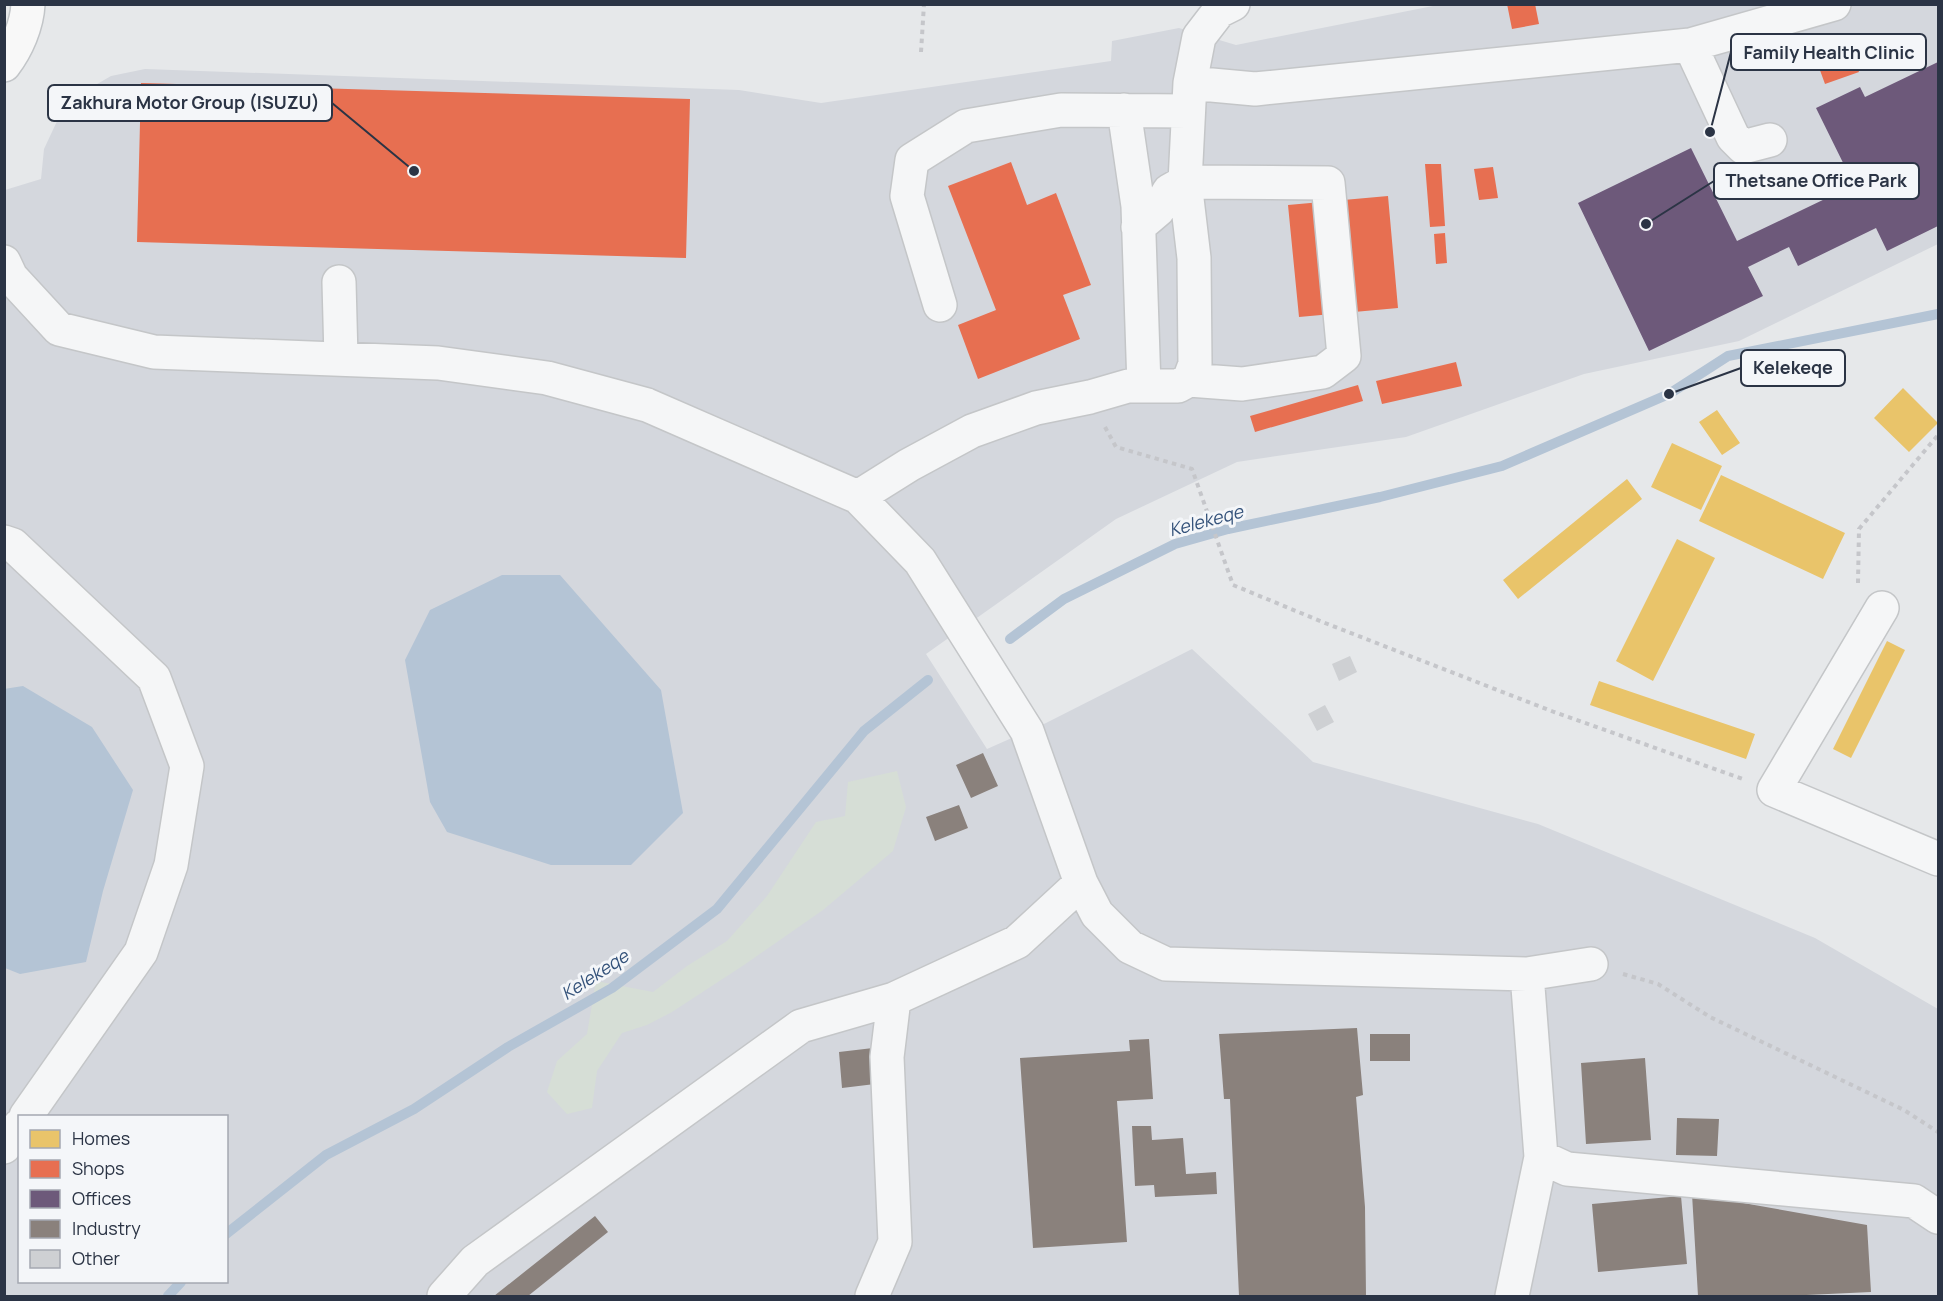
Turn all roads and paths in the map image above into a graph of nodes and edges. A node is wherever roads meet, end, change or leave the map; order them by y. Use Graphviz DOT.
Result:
graph roads {
  1 [pos="924,4"];
  2 [pos="1233,4"];
  3 [pos="1834,4"];
  4 [pos="32,8"];
  5 [pos="1690,45"];
  6 [pos="921,52"];
  7 [pos="4,65"];
  8 [pos="1189,97"];
  9 [pos="1124,110"];
  10 [pos="1770,140"];
  11 [pos="1185,182"];
  12 [pos="1138,227"];
  13 [pos="4,262"];
  14 [pos="339,282"];
  15 [pos="940,305"];
  16 [pos="341,358"];
  17 [pos="1189,380"];
  18 [pos="1144,386"];
  19 [pos="1090,397"];
  20 [pos="1938,435"];
  21 [pos="858,497"];
  22 [pos="4,542"];
  23 [pos="1882,608"];
  24 [pos="1774,790"];
  25 [pos="1938,859"];
  26 [pos="1081,883"];
  27 [pos="1591,964"];
  28 [pos="1527,974"];
  29 [pos="894,999"];
  30 [pos="27,1115"];
  31 [pos="18,1128"];
  32 [pos="1938,1132"];
  33 [pos="4,1147"];
  34 [pos="1541,1157"];
  35 [pos="1938,1217"];
  36 [pos="444,1296"];
  37 [pos="872,1296"];
  38 [pos="1512,1296"];
  1 -- 6 [label="path"];
  2 -- 8 [label="street"];
  3 -- 5 [label="street"];
  4 -- 7 [label="main road"];
  5 -- 8 [label="street"];
  5 -- 10 [label="street"];
  8 -- 9 [label="street"];
  8 -- 11 [label="street"];
  9 -- 12 [label="street"];
  9 -- 15 [label="street"];
  11 -- 12 [label="street"];
  11 -- 17 [label="street"];
  11 -- 17 [label="street"];
  12 -- 18 [label="street"];
  13 -- 16 [label="street"];
  14 -- 16 [label="street"];
  16 -- 21 [label="street"];
  17 -- 18 [label="street"];
  18 -- 19 [label="street"];
  19 -- 21 [label="street"];
  19 -- 24 [label="path"];
  20 -- 23 [label="path"];
  21 -- 26 [label="street"];
  22 -- 30 [label="street"];
  23 -- 24 [label="street"];
  24 -- 25 [label="street"];
  26 -- 28 [label="street"];
  26 -- 29 [label="street"];
  27 -- 28 [label="street"];
  27 -- 32 [label="path"];
  28 -- 34 [label="street"];
  29 -- 36 [label="street"];
  29 -- 37 [label="street"];
  31 -- 33 [label="street"];
  34 -- 35 [label="street"];
  34 -- 38 [label="street"];
}
